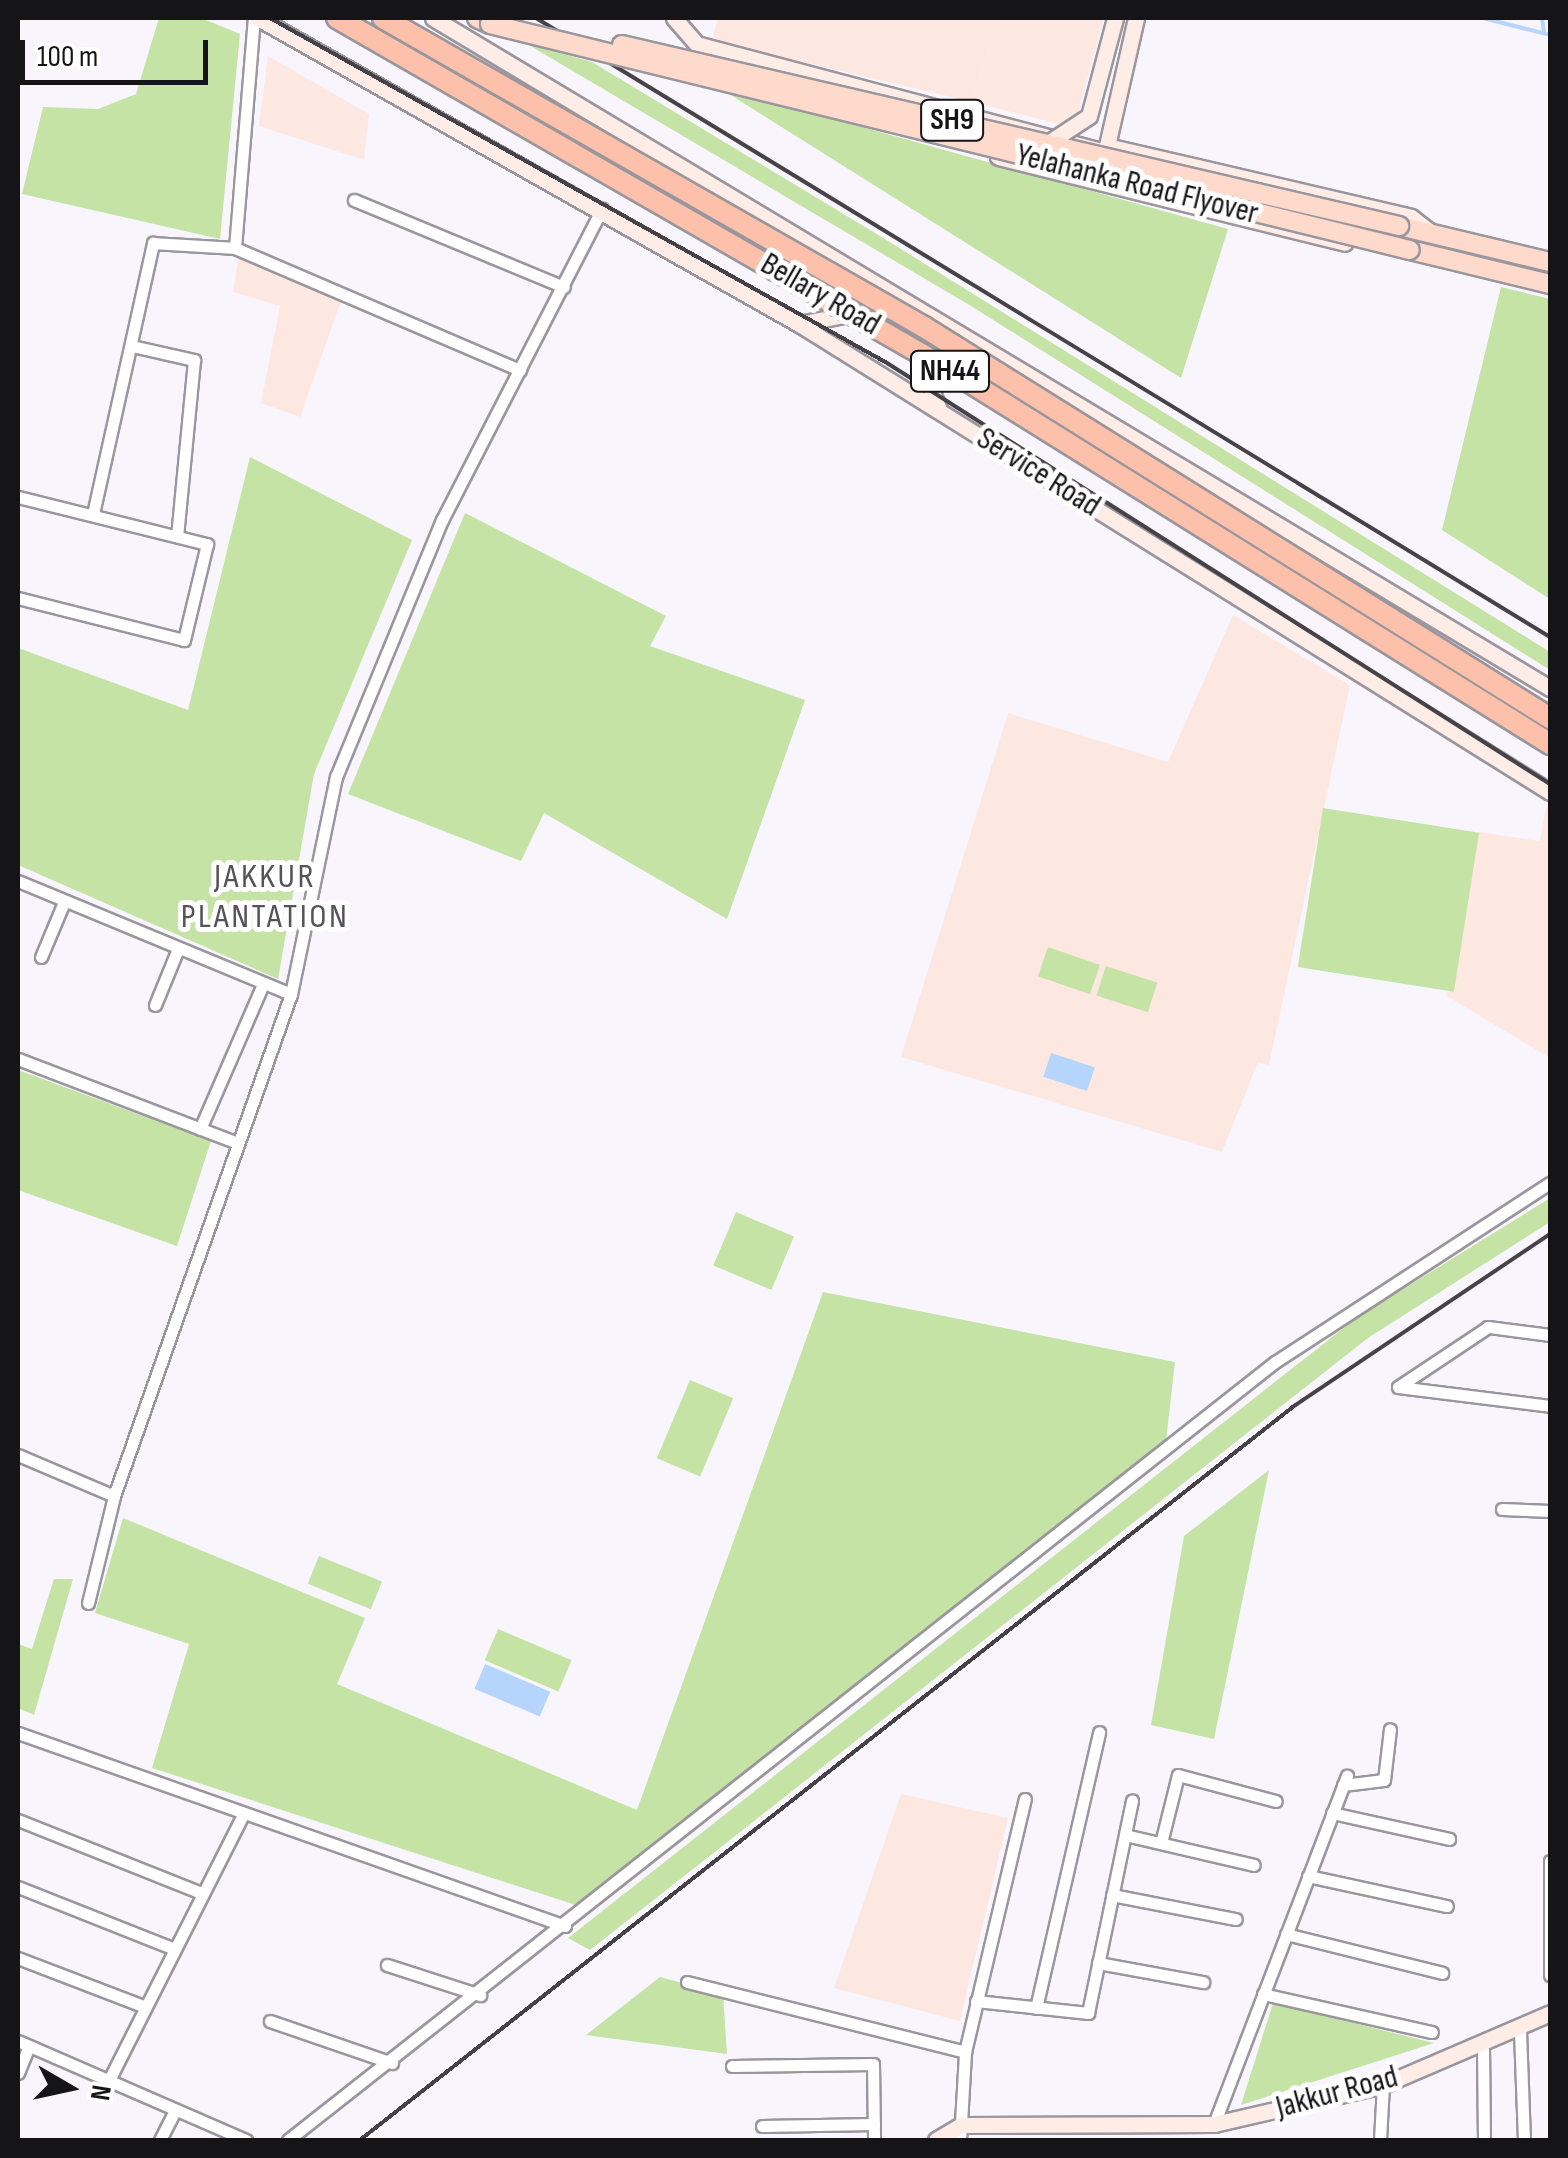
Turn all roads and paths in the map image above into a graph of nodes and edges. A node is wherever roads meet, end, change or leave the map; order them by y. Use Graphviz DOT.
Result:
graph roads {
  1 [pos="256,18"];
  2 [pos="337,18"];
  3 [pos="382,18"];
  4 [pos="432,18"];
  5 [pos="674,18"];
  6 [pos="1115,18"];
  7 [pos="1136,18"];
  8 [pos="490,20"];
  9 [pos="700,46"];
  10 [pos="1048,143"];
  11 [pos="1107,146"];
  12 [pos="1097,184"];
  13 [pos="354,200"];
  14 [pos="602,209"];
  15 [pos="1433,234"];
  16 [pos="234,248"];
  17 [pos="838,256"];
  18 [pos="1451,260"];
  19 [pos="1550,262"];
  20 [pos="1550,284"];
  21 [pos="564,286"];
  22 [pos="800,324"];
  23 [pos="966,330"];
  24 [pos="132,346"];
  25 [pos="520,370"];
  26 [pos="939,410"];
  27 [pos="18,497"];
  28 [pos="93,514"];
  29 [pos="176,536"];
  30 [pos="18,598"];
  31 [pos="1550,688"];
  32 [pos="1550,718"];
  33 [pos="1550,744"];
  34 [pos="1550,792"];
  35 [pos="18,881"];
  36 [pos="64,902"];
  37 [pos="176,951"];
  38 [pos="40,957"];
  39 [pos="263,984"];
  40 [pos="291,994"];
  41 [pos="155,1005"];
  42 [pos="18,1059"];
  43 [pos="200,1129"];
  44 [pos="235,1142"];
  45 [pos="1550,1183"];
  46 [pos="1550,1335"];
  47 [pos="1550,1406"];
  48 [pos="18,1454"];
  49 [pos="114,1496"];
  50 [pos="1502,1509"];
  51 [pos="1550,1510"];
  52 [pos="88,1604"];
  53 [pos="1390,1728"];
  54 [pos="1100,1732"];
  55 [pos="18,1733"];
  56 [pos="1025,1799"];
  57 [pos="1132,1801"];
  58 [pos="1276,1801"];
  59 [pos="1332,1814"];
  60 [pos="243,1815"];
  61 [pos="18,1820"];
  62 [pos="1125,1835"];
  63 [pos="1449,1839"];
  64 [pos="1161,1843"];
  65 [pos="1550,1861"];
  66 [pos="1254,1864"];
  67 [pos="1308,1876"];
  68 [pos="18,1887"];
  69 [pos="201,1893"];
  70 [pos="1112,1895"];
  71 [pos="1447,1906"];
  72 [pos="1236,1918"];
  73 [pos="564,1926"];
  74 [pos="1286,1934"];
  75 [pos="172,1948"];
  76 [pos="18,1958"];
  77 [pos="1098,1963"];
  78 [pos="387,1965"];
  79 [pos="1442,1973"];
  80 [pos="1550,1974"];
  81 [pos="687,1982"];
  82 [pos="1203,1982"];
  83 [pos="1263,1994"];
  84 [pos="480,1995"];
  85 [pos="976,2001"];
  86 [pos="143,2006"];
  87 [pos="1036,2008"];
  88 [pos="1550,2013"];
  89 [pos="270,2021"];
  90 [pos="1520,2031"];
  91 [pos="1432,2032"];
  92 [pos="23,2043"];
  93 [pos="1484,2046"];
  94 [pos="964,2052"];
  95 [pos="392,2063"];
  96 [pos="732,2066"];
  97 [pos="18,2073"];
  98 [pos="108,2082"];
  99 [pos="1384,2085"];
  100 [pos="175,2111"];
  101 [pos="874,2124"];
  102 [pos="1214,2124"];
  103 [pos="762,2126"];
  104 [pos="961,2133"];
  105 [pos="160,2140"];
  106 [pos="246,2140"];
  107 [pos="288,2140"];
  108 [pos="874,2140"];
  109 [pos="936,2140"];
  110 [pos="1380,2140"];
  111 [pos="1484,2140"];
  112 [pos="1524,2140"];
  1 -- 14 [label="main road, Service Road"];
  1 -- 16 [label="street"];
  2 -- 33 [label="highway, Bellary Road / NH44, bridge"];
  3 -- 32 [label="highway, Bellary Road / NH44, bridge"];
  4 -- 17 [label="main road"];
  5 -- 9 [label="main road"];
  6 -- 10 [label="main road, bridge"];
  7 -- 11 [label="main road"];
  8 -- 10 [label="main road, Yelahanka Road Flyover / SH9, bridge"];
  8 -- 18 [label="main road, Yelahanka Road Flyover / SH9, bridge"];
  9 -- 11 [label="main road"];
  9 -- 12 [label="main road"];
  10 -- 15 [label="main road, Yelahanka Road Flyover / SH9, bridge"];
  11 -- 12 [label="main road"];
  11 -- 15 [label="main road"];
  12 -- 18 [label="main road"];
  13 -- 21 [label="street"];
  14 -- 21 [label="street"];
  14 -- 22 [label="main road, Service Road"];
  15 -- 19 [label="main road, SH9"];
  16 -- 24 [label="street"];
  16 -- 25 [label="street"];
  17 -- 22 [label="main road"];
  17 -- 23 [label="main road"];
  18 -- 20 [label="main road, SH9"];
  21 -- 25 [label="street"];
  22 -- 26 [label="main road, Service Road"];
  23 -- 26 [label="main road"];
  23 -- 31 [label="main road"];
  24 -- 28 [label="street"];
  24 -- 29 [label="street"];
  25 -- 40 [label="street"];
  26 -- 34 [label="main road, Service Road"];
  27 -- 28 [label="street"];
  28 -- 29 [label="street"];
  29 -- 30 [label="street"];
  35 -- 36 [label="street"];
  36 -- 37 [label="street"];
  36 -- 38 [label="street"];
  37 -- 39 [label="street"];
  37 -- 41 [label="street"];
  39 -- 40 [label="street"];
  39 -- 43 [label="street"];
  40 -- 44 [label="street"];
  42 -- 43 [label="street"];
  43 -- 44 [label="street"];
  44 -- 49 [label="street"];
  45 -- 73 [label="street"];
  46 -- 47 [label="street"];
  48 -- 49 [label="street"];
  49 -- 52 [label="street"];
  50 -- 51 [label="street"];
  53 -- 59 [label="street"];
  54 -- 87 [label="street"];
  55 -- 60 [label="street"];
  56 -- 85 [label="street"];
  57 -- 62 [label="street"];
  58 -- 64 [label="street"];
  59 -- 63 [label="street"];
  59 -- 67 [label="street"];
  60 -- 69 [label="street"];
  60 -- 73 [label="street"];
  61 -- 69 [label="street"];
  62 -- 64 [label="street"];
  62 -- 70 [label="street"];
  64 -- 66 [label="street"];
  65 -- 80 [label="street"];
  67 -- 71 [label="street"];
  67 -- 74 [label="street"];
  68 -- 75 [label="street"];
  69 -- 75 [label="street"];
  70 -- 72 [label="street"];
  70 -- 77 [label="street"];
  73 -- 84 [label="street"];
  74 -- 79 [label="street"];
  74 -- 83 [label="street"];
  75 -- 86 [label="street"];
  76 -- 86 [label="street"];
  77 -- 82 [label="street"];
  77 -- 87 [label="street"];
  78 -- 84 [label="street"];
  81 -- 94 [label="street"];
  83 -- 91 [label="street"];
  83 -- 102 [label="street"];
  84 -- 95 [label="street"];
  85 -- 87 [label="street"];
  85 -- 94 [label="street"];
  86 -- 98 [label="street"];
  88 -- 90 [label="main road, Jakkur Road"];
  89 -- 95 [label="street"];
  90 -- 93 [label="main road, Jakkur Road"];
  90 -- 112 [label="street"];
  92 -- 97 [label="street"];
  92 -- 98 [label="street"];
  93 -- 99 [label="main road, Jakkur Road"];
  93 -- 111 [label="street"];
  94 -- 104 [label="street"];
  95 -- 107 [label="street"];
  96 -- 101 [label="street"];
  98 -- 100 [label="street"];
  99 -- 102 [label="main road, Jakkur Road"];
  99 -- 110 [label="street"];
  100 -- 105 [label="street"];
  100 -- 106 [label="street"];
  101 -- 103 [label="street"];
  101 -- 108 [label="street"];
  102 -- 104 [label="main road, Jakkur Road"];
  104 -- 109 [label="main road"];
}
